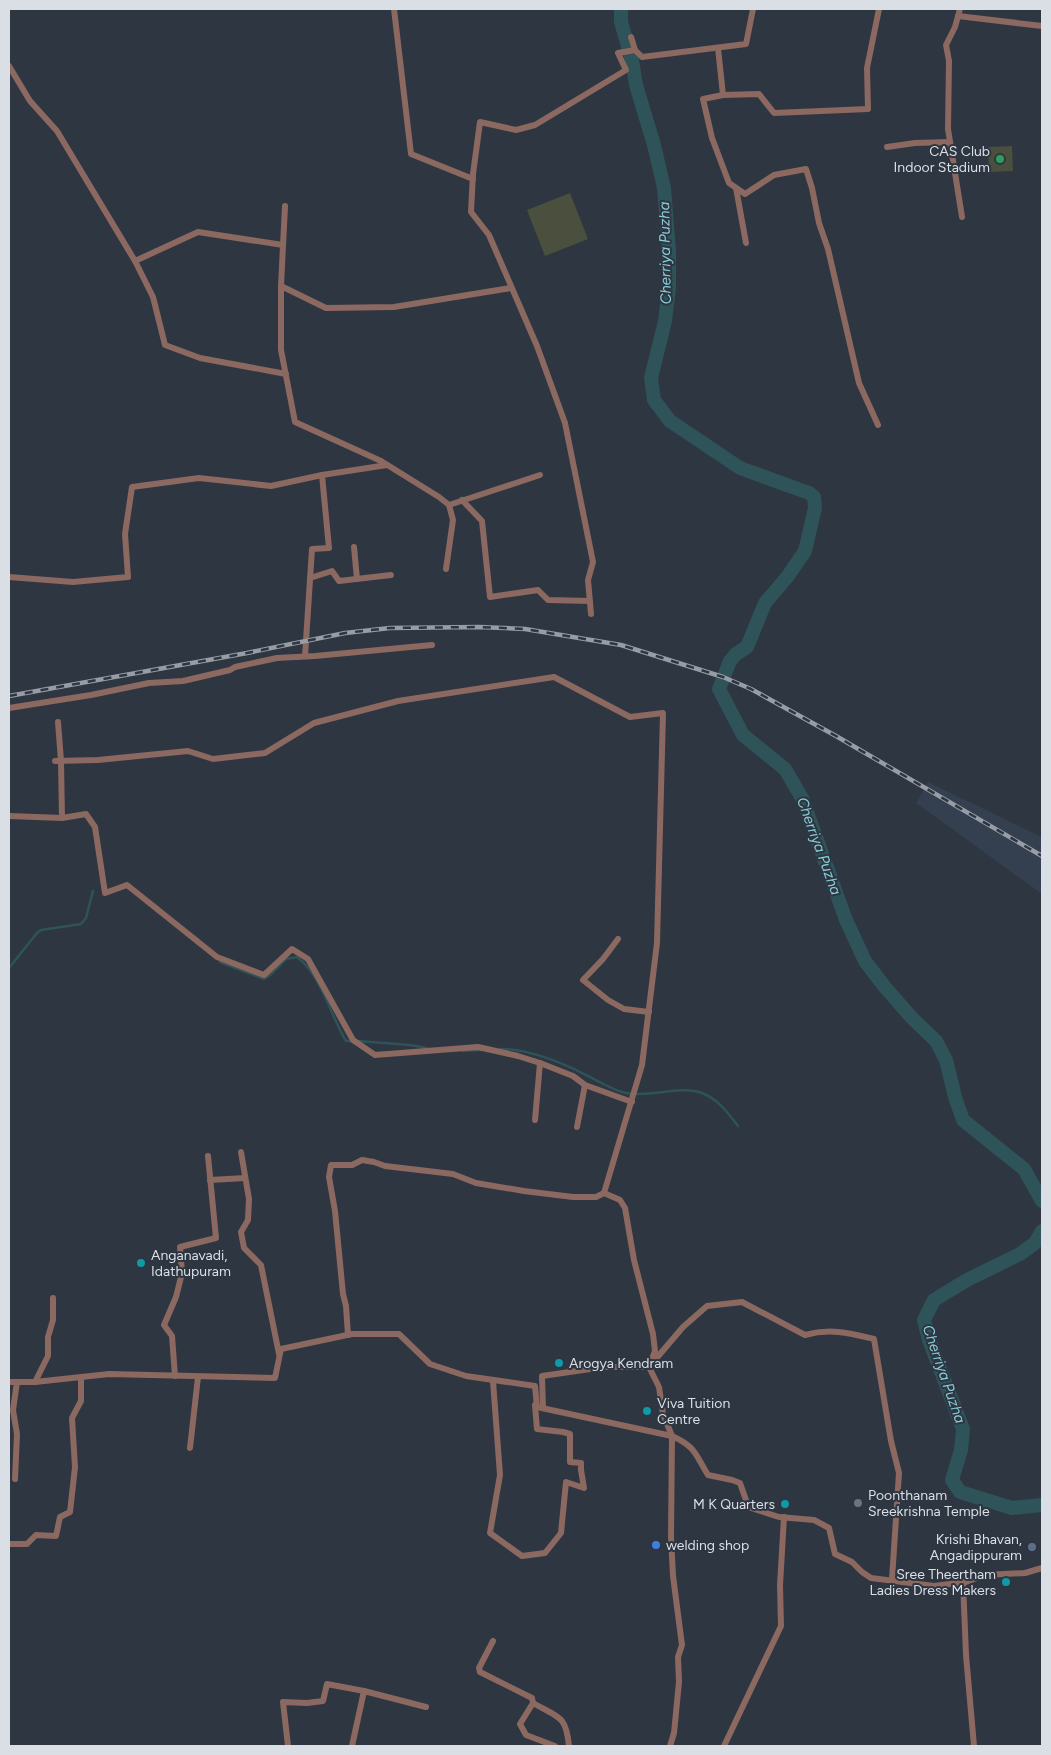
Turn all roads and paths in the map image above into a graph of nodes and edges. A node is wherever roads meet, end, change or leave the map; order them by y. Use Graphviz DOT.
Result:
graph roads {
  1 [pos="394,9"];
  2 [pos="753,9"];
  3 [pos="879,9"];
  4 [pos="959,12"];
  5 [pos="1042,26"];
  6 [pos="631,37"];
  7 [pos="718,48"];
  8 [pos="635,50"];
  9 [pos="9,66"];
  10 [pos="723,94"];
  11 [pos="950,142"];
  12 [pos="887,147"];
  13 [pos="472,179"];
  14 [pos="736,188"];
  15 [pos="285,206"];
  16 [pos="962,217"];
  17 [pos="746,243"];
  18 [pos="283,245"];
  19 [pos="135,261"];
  20 [pos="281,286"];
  21 [pos="511,288"];
  22 [pos="286,374"];
  23 [pos="878,425"];
  24 [pos="387,465"];
  25 [pos="322,475"];
  26 [pos="540,475"];
  27 [pos="462,500"];
  28 [pos="449,505"];
  29 [pos="354,547"];
  30 [pos="446,569"];
  31 [pos="391,575"];
  32 [pos="9,577"];
  33 [pos="310,578"];
  34 [pos="357,579"];
  35 [pos="590,601"];
  36 [pos="591,614"];
  37 [pos="432,644"];
  38 [pos="305,656"];
  39 [pos="9,708"];
  40 [pos="58,722"];
  41 [pos="58,761"];
  42 [pos="9,816"];
  43 [pos="62,818"];
  44 [pos="618,939"];
  45 [pos="649,1012"];
  46 [pos="540,1063"];
  47 [pos="585,1086"];
  48 [pos="632,1102"];
  49 [pos="535,1120"];
  50 [pos="577,1127"];
  51 [pos="241,1152"];
  52 [pos="208,1156"];
  53 [pos="245,1178"];
  54 [pos="210,1180"];
  55 [pos="604,1193"];
  56 [pos="53,1298"];
  57 [pos="348,1335"];
  58 [pos="280,1357"];
  59 [pos="649,1367"];
  60 [pos="175,1376"];
  61 [pos="81,1377"];
  62 [pos="198,1377"];
  63 [pos="493,1381"];
  64 [pos="9,1382"];
  65 [pos="17,1382"];
  66 [pos="35,1382"];
  67 [pos="535,1405"];
  68 [pos="543,1408"];
  69 [pos="672,1436"];
  70 [pos="190,1448"];
  71 [pos="14,1479"];
  72 [pos="784,1517"];
  73 [pos="9,1544"];
  74 [pos="1042,1568"];
  75 [pos="892,1580"];
  76 [pos="963,1582"];
  77 [pos="493,1640"];
  78 [pos="364,1691"];
  79 [pos="533,1703"];
  80 [pos="426,1707"];
  81 [pos="288,1746"];
  82 [pos="352,1746"];
  83 [pos="555,1746"];
  84 [pos="569,1746"];
  85 [pos="670,1746"];
  86 [pos="724,1746"];
  87 [pos="974,1746"];
  1 -- 13 [label="street"];
  2 -- 7 [label="street"];
  3 -- 10 [label="street"];
  4 -- 5 [label="street"];
  4 -- 11 [label="street"];
  6 -- 8 [label="street"];
  7 -- 8 [label="street"];
  7 -- 10 [label="street"];
  8 -- 13 [label="street"];
  9 -- 19 [label="street"];
  10 -- 14 [label="street"];
  11 -- 12 [label="street"];
  11 -- 16 [label="street"];
  13 -- 21 [label="street"];
  14 -- 17 [label="street"];
  14 -- 23 [label="street"];
  15 -- 18 [label="street"];
  18 -- 19 [label="street"];
  18 -- 20 [label="street"];
  19 -- 22 [label="street"];
  20 -- 21 [label="street"];
  20 -- 22 [label="street"];
  21 -- 35 [label="street"];
  22 -- 24 [label="street"];
  24 -- 25 [label="street"];
  24 -- 28 [label="street"];
  25 -- 32 [label="street"];
  25 -- 33 [label="street"];
  26 -- 27 [label="street"];
  27 -- 28 [label="street"];
  27 -- 35 [label="street"];
  28 -- 30 [label="street"];
  29 -- 34 [label="street"];
  31 -- 34 [label="street"];
  33 -- 34 [label="street"];
  33 -- 38 [label="street"];
  35 -- 36 [label="street"];
  37 -- 38 [label="street"];
  38 -- 39 [label="street"];
  40 -- 41 [label="street"];
  41 -- 43 [label="street"];
  41 -- 45 [label="street"];
  42 -- 43 [label="street"];
  43 -- 46 [label="street"];
  44 -- 45 [label="street"];
  45 -- 48 [label="street"];
  46 -- 47 [label="street"];
  46 -- 49 [label="street"];
  47 -- 48 [label="street"];
  47 -- 50 [label="street"];
  48 -- 55 [label="street"];
  51 -- 53 [label="street"];
  52 -- 54 [label="street"];
  53 -- 54 [label="street"];
  53 -- 58 [label="street"];
  54 -- 60 [label="street"];
  55 -- 57 [label="street"];
  55 -- 59 [label="street"];
  56 -- 66 [label="street"];
  57 -- 58 [label="street"];
  57 -- 63 [label="street"];
  58 -- 62 [label="street"];
  59 -- 68 [label="street"];
  59 -- 69 [label="street"];
  59 -- 75 [label="street"];
  60 -- 61 [label="street"];
  60 -- 62 [label="street"];
  61 -- 66 [label="street"];
  61 -- 73 [label="street"];
  62 -- 70 [label="street"];
  63 -- 67 [label="street"];
  63 -- 67 [label="street"];
  64 -- 65 [label="street"];
  65 -- 66 [label="street"];
  65 -- 71 [label="street"];
  67 -- 68 [label="street"];
  68 -- 69 [label="street"];
  69 -- 72 [label="street"];
  69 -- 85 [label="street"];
  72 -- 75 [label="street"];
  72 -- 86 [label="street"];
  74 -- 76 [label="street"];
  75 -- 76 [label="street"];
  76 -- 87 [label="street"];
  77 -- 79 [label="street"];
  78 -- 80 [label="street"];
  78 -- 81 [label="street"];
  78 -- 82 [label="street"];
  79 -- 83 [label="street"];
  79 -- 84 [label="street"];
}
